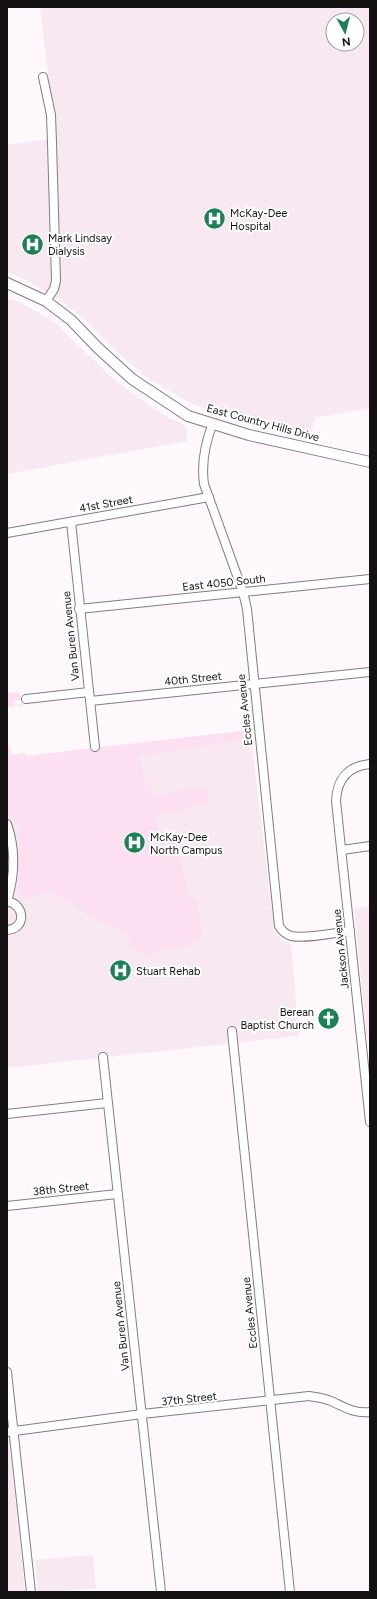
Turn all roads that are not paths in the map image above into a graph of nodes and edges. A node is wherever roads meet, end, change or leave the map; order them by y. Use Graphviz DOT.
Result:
graph roads {
  1 [pos="43,78"];
  2 [pos="7,283"];
  3 [pos="46,301"];
  4 [pos="212,423"];
  5 [pos="370,462"];
  6 [pos="209,497"];
  7 [pos="71,522"];
  8 [pos="7,533"];
  9 [pos="370,579"];
  10 [pos="243,592"];
  11 [pos="80,609"];
  12 [pos="370,672"];
  13 [pos="254,684"];
  14 [pos="89,692"];
  15 [pos="26,699"];
  16 [pos="90,701"];
  17 [pos="95,747"];
  18 [pos="370,764"];
  19 [pos="7,824"];
  20 [pos="370,846"];
  21 [pos="342,850"];
  22 [pos="7,901"];
  23 [pos="7,930"];
  24 [pos="350,931"];
  25 [pos="232,1031"];
  26 [pos="103,1057"];
  27 [pos="107,1103"];
  28 [pos="7,1114"];
  29 [pos="370,1122"];
  30 [pos="117,1194"];
  31 [pos="7,1206"];
  32 [pos="7,1372"];
  33 [pos="270,1401"];
  34 [pos="370,1412"];
  35 [pos="142,1414"];
  36 [pos="10,1432"];
  37 [pos="31,1592"];
  38 [pos="161,1592"];
  39 [pos="290,1592"];
  1 -- 3 [label="street"];
  2 -- 3 [label="main road, East Country Hills Drive"];
  3 -- 4 [label="main road, East Country Hills Drive"];
  4 -- 5 [label="main road, East Country Hills Drive"];
  4 -- 6 [label="street, Eccles Avenue"];
  6 -- 7 [label="street, 41st Street"];
  6 -- 10 [label="street, Eccles Avenue"];
  7 -- 8 [label="street, 41st Street"];
  7 -- 11 [label="street, Van Buren Avenue"];
  9 -- 10 [label="street, East 4050 South"];
  10 -- 11 [label="street, East 4050 South"];
  10 -- 13 [label="street, Eccles Avenue"];
  11 -- 14 [label="street, Van Buren Avenue"];
  12 -- 13 [label="street, 40th Street"];
  13 -- 16 [label="street, 40th Street"];
  13 -- 24 [label="street, Eccles Avenue"];
  14 -- 15 [label="street"];
  14 -- 16 [label="street, Van Buren Avenue"];
  16 -- 17 [label="street, Van Buren Avenue"];
  18 -- 21 [label="street, Jackson Avenue"];
  19 -- 22 [label="street"];
  20 -- 21 [label="street"];
  21 -- 24 [label="street, Jackson Avenue"];
  22 -- 23 [label="street"];
  24 -- 29 [label="street, Jackson Avenue"];
  25 -- 33 [label="street, Eccles Avenue"];
  26 -- 27 [label="street, Van Buren Avenue"];
  27 -- 28 [label="street"];
  27 -- 30 [label="street, Van Buren Avenue"];
  30 -- 31 [label="street, 38th Street"];
  30 -- 35 [label="street, Van Buren Avenue"];
  32 -- 36 [label="street"];
  33 -- 34 [label="street, 37th Street"];
  33 -- 35 [label="street, 37th Street"];
  33 -- 39 [label="street, Eccles Avenue"];
  35 -- 36 [label="street, 37th Street"];
  35 -- 38 [label="street, Van Buren Avenue"];
  36 -- 37 [label="street"];
}
